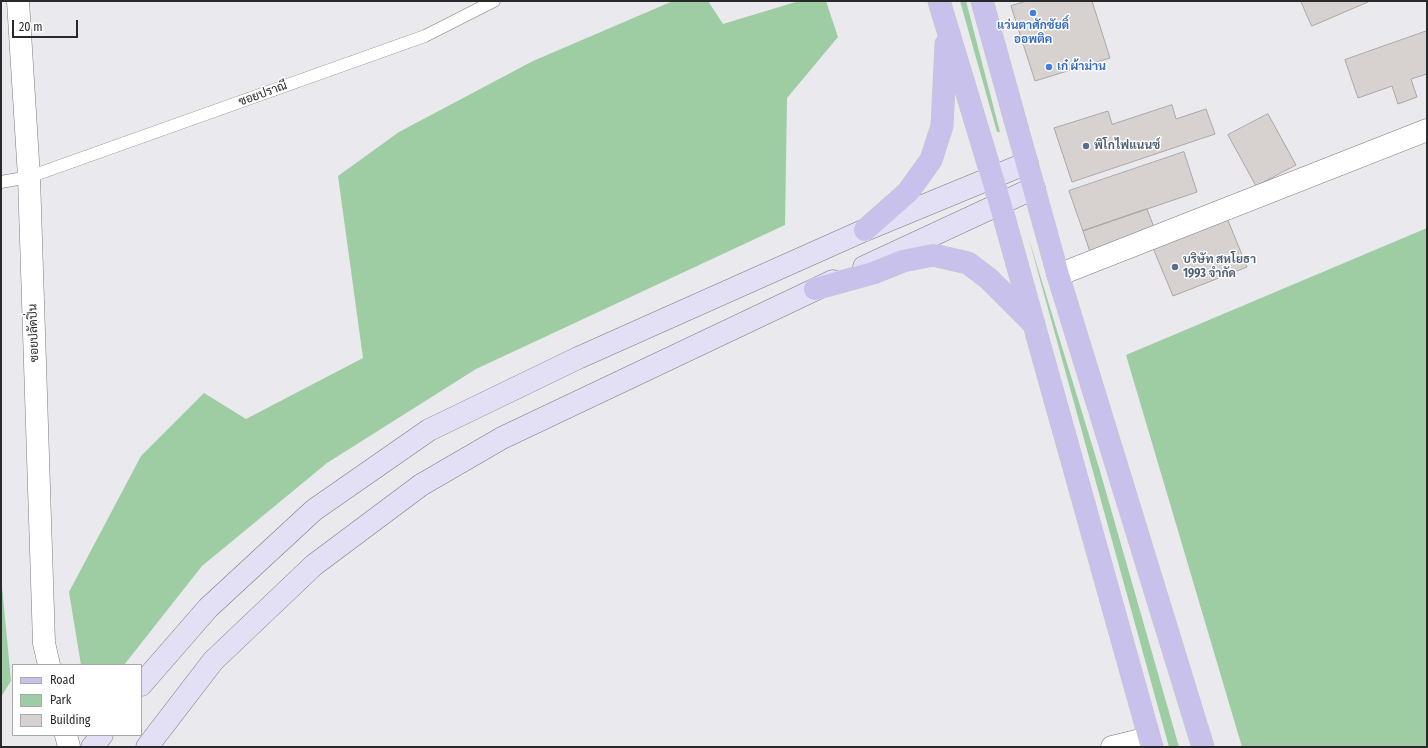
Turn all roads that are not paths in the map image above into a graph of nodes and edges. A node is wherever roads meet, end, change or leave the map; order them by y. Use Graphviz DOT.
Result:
graph roads {
  1 [pos="18,1"];
  2 [pos="494,1"];
  3 [pos="939,1"];
  4 [pos="982,1"];
  5 [pos="947,27"];
  6 [pos="1427,130"];
  7 [pos="1026,163"];
  8 [pos="992,177"];
  9 [pos="29,178"];
  10 [pos="1,182"];
  11 [pos="1034,188"];
  12 [pos="1000,203"];
  13 [pos="865,230"];
  14 [pos="1058,275"];
  15 [pos="815,289"];
  16 [pos="1034,324"];
  17 [pos="49,664"];
  18 [pos="142,684"];
  19 [pos="66,736"];
  20 [pos="101,736"];
  21 [pos="1150,743"];
  22 [pos="69,747"];
  23 [pos="92,747"];
  24 [pos="147,747"];
  25 [pos="1112,747"];
  26 [pos="1203,747"];
  1 -- 9 [label="street, ซอยปลัดปิ่น"];
  2 -- 9 [label="lane, ซอยปราณี"];
  3 -- 5 [label="main road"];
  4 -- 7 [label="main road"];
  5 -- 8 [label="main road"];
  5 -- 13 [label="main road"];
  6 -- 14 [label="street"];
  7 -- 8 [label="main road"];
  7 -- 11 [label="main road"];
  8 -- 12 [label="main road"];
  8 -- 13 [label="main road"];
  9 -- 10 [label="lane, ซอยปราณี"];
  9 -- 17 [label="street, ซอยปลัดปิ่น"];
  11 -- 12 [label="main road"];
  11 -- 14 [label="main road"];
  12 -- 15 [label="main road"];
  12 -- 16 [label="main road"];
  13 -- 18 [label="main road"];
  14 -- 26 [label="main road"];
  15 -- 16 [label="main road"];
  15 -- 24 [label="main road"];
  16 -- 21 [label="main road"];
  19 -- 22 [label="street"];
  20 -- 23 [label="main road"];
  21 -- 25 [label="street"];
}
